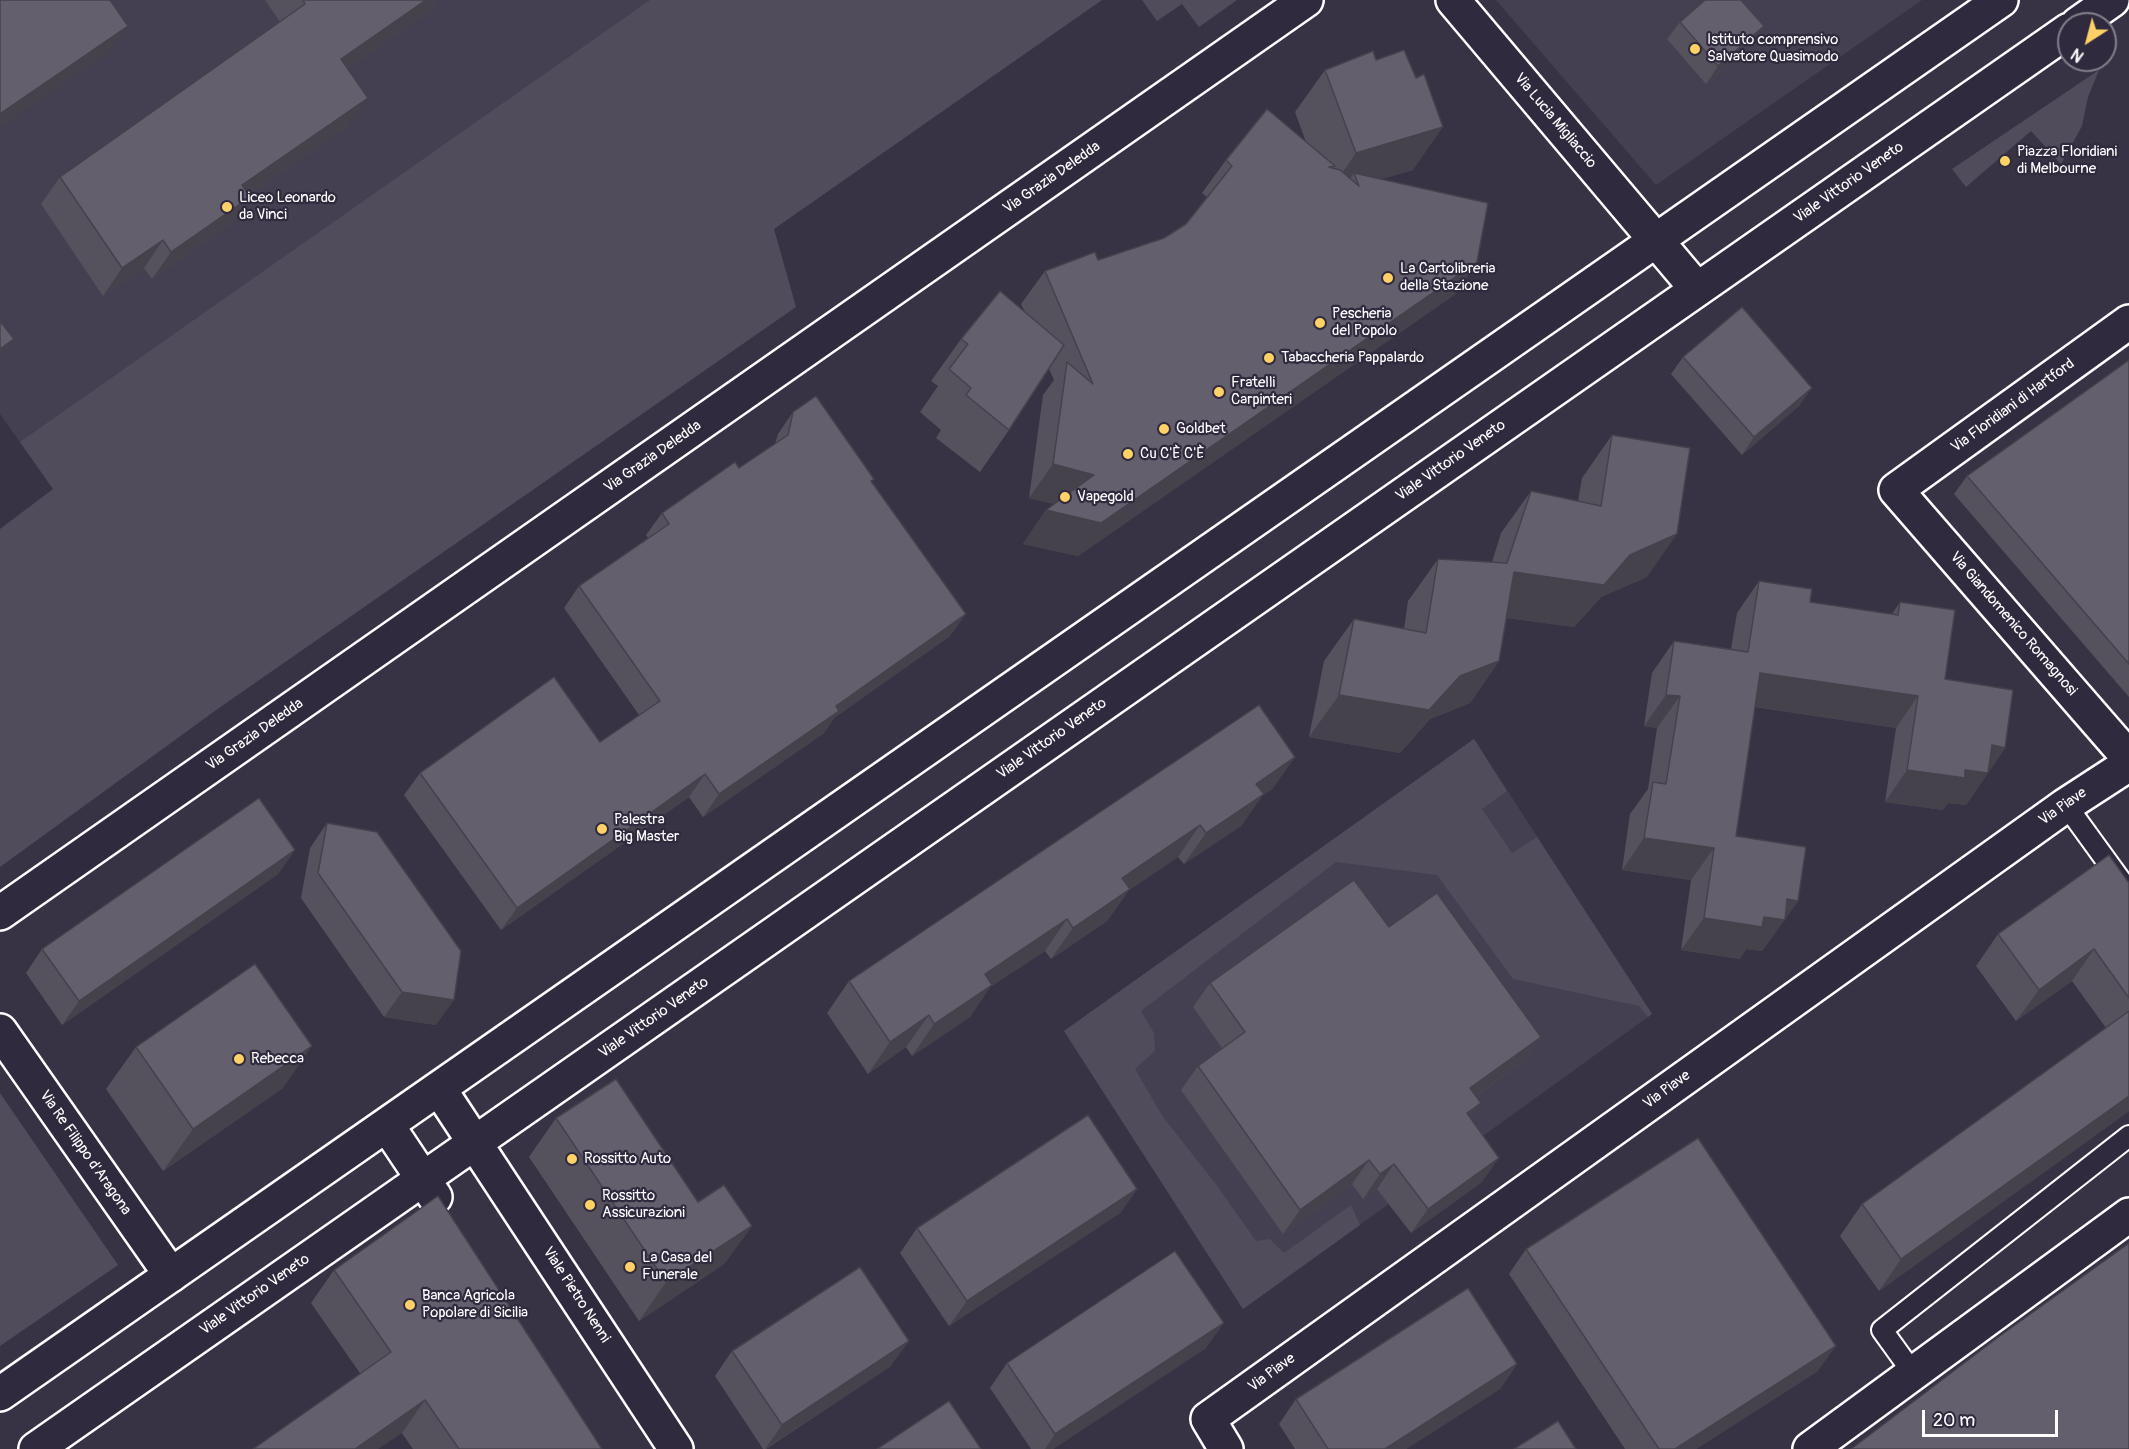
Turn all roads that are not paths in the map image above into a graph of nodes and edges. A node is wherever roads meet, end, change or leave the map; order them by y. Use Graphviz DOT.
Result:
graph roads {
  1 [pos="1306,0"];
  2 [pos="1453,0"];
  3 [pos="2001,0"];
  4 [pos="2112,0"];
  5 [pos="2095,12"];
  6 [pos="2057,38"];
  7 [pos="1657,242"];
  8 [pos="1697,289"];
  9 [pos="2129,322"];
  10 [pos="1896,490"];
  11 [pos="2129,758"];
  12 [pos="2129,764"];
  13 [pos="2066,804"];
  14 [pos="2129,892"];
  15 [pos="0,913"];
  16 [pos="0,1031"];
  17 [pos="440,1090"];
  18 [pos="387,1125"];
  19 [pos="2129,1136"];
  20 [pos="475,1143"];
  21 [pos="422,1178"];
  22 [pos="2129,1215"];
  23 [pos="453,1223"];
  24 [pos="171,1275"];
  25 [pos="1913,1373"];
  26 [pos="0,1394"];
  27 [pos="36,1449"];
  28 [pos="676,1449"];
  29 [pos="1226,1449"];
  30 [pos="1810,1449"];
  1 -- 15 [label="street, Via Grazia Deledda"];
  2 -- 7 [label="street, Via Lucia Migliaccio"];
  3 -- 7 [label="street"];
  4 -- 5 [label="street"];
  6 -- 8 [label="street, Viale Vittorio Veneto"];
  7 -- 8 [label="street, Via Lucia Migliaccio"];
  7 -- 17 [label="street"];
  8 -- 20 [label="street, Viale Vittorio Veneto"];
  9 -- 10 [label="street, Via Floridiani di Hartford"];
  10 -- 11 [label="street, Via Giandomenico Romagnosi"];
  12 -- 13 [label="street, Via Piave"];
  13 -- 14 [label="lane"];
  13 -- 29 [label="street, Via Piave"];
  16 -- 24 [label="street, Via Re Filippo d'Aragona"];
  17 -- 18 [label="street"];
  17 -- 20 [label="street, Viale Pietro Nenni"];
  18 -- 21 [label="street"];
  18 -- 24 [label="street"];
  19 -- 25 [label="lane"];
  20 -- 21 [label="street, Viale Vittorio Veneto"];
  20 -- 28 [label="street, Viale Pietro Nenni"];
  21 -- 23 [label="street"];
  21 -- 27 [label="street, Viale Vittorio Veneto"];
  22 -- 25 [label="street"];
  24 -- 26 [label="street"];
  25 -- 30 [label="street"];
}
